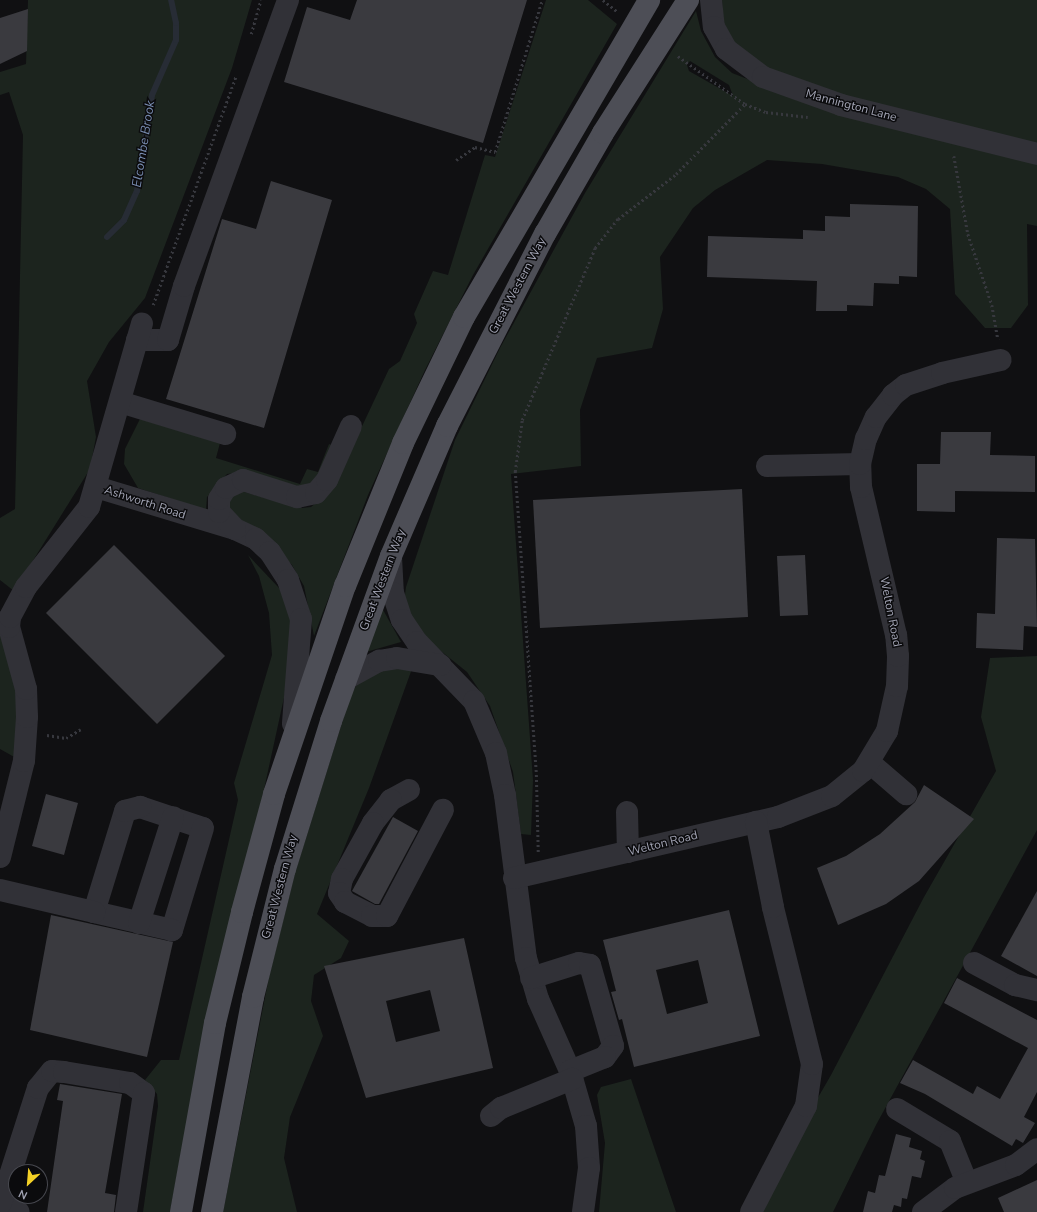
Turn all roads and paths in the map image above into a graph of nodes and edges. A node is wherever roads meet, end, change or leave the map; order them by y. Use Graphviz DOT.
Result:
graph roads {
  1 [pos="261,0"];
  2 [pos="288,0"];
  3 [pos="542,0"];
  4 [pos="603,0"];
  5 [pos="649,0"];
  6 [pos="688,0"];
  7 [pos="711,0"];
  8 [pos="620,14"];
  9 [pos="248,42"];
  10 [pos="237,72"];
  11 [pos="745,104"];
  12 [pos="953,148"];
  13 [pos="1037,154"];
  14 [pos="456,160"];
  15 [pos="140,331"];
  16 [pos="1001,360"];
  17 [pos="120,402"];
  18 [pos="351,426"];
  19 [pos="225,434"];
  20 [pos="860,464"];
  21 [pos="767,466"];
  22 [pos="96,487"];
  23 [pos="235,529"];
  24 [pos="391,556"];
  25 [pos="440,665"];
  26 [pos="346,679"];
  27 [pos="81,729"];
  28 [pos="27,733"];
  29 [pos="291,741"];
  30 [pos="870,762"];
  31 [pos="408,790"];
  32 [pos="906,794"];
  33 [pos="443,810"];
  34 [pos="627,812"];
  35 [pos="173,817"];
  36 [pos="756,822"];
  37 [pos="628,852"];
  38 [pos="0,857"];
  39 [pos="542,873"];
  40 [pos="514,878"];
  41 [pos="0,890"];
  42 [pos="94,912"];
  43 [pos="139,923"];
  44 [pos="974,963"];
  45 [pos="531,978"];
  46 [pos="1037,990"];
  47 [pos="571,1075"];
  48 [pos="897,1109"];
  49 [pos="491,1116"];
  50 [pos="1037,1149"];
  51 [pos="966,1183"];
  52 [pos="7,1206"];
  53 [pos="126,1212"];
  54 [pos="181,1212"];
  55 [pos="212,1212"];
  56 [pos="583,1212"];
  57 [pos="751,1212"];
  58 [pos="923,1212"];
  1 -- 9 [label="path"];
  2 -- 15 [label="street"];
  3 -- 14 [label="path"];
  4 -- 8 [label="path"];
  5 -- 29 [label="main road"];
  6 -- 24 [label="main road, Great Western Way"];
  7 -- 13 [label="street, Mannington Lane"];
  10 -- 15 [label="path"];
  11 -- 39 [label="path"];
  12 -- 16 [label="path"];
  15 -- 17 [label="street"];
  16 -- 20 [label="street, Welton Road"];
  17 -- 19 [label="street"];
  17 -- 22 [label="street"];
  18 -- 23 [label="street"];
  20 -- 21 [label="street"];
  20 -- 30 [label="street, Welton Road"];
  22 -- 23 [label="street, Ashworth Road"];
  22 -- 28 [label="street, Ashworth Road"];
  23 -- 29 [label="street, Ashworth Road"];
  24 -- 25 [label="street"];
  24 -- 26 [label="main road, Great Western Way"];
  25 -- 26 [label="street"];
  25 -- 40 [label="street"];
  26 -- 55 [label="main road, Great Western Way"];
  27 -- 28 [label="path"];
  28 -- 38 [label="street, Ashworth Road"];
  29 -- 54 [label="main road"];
  30 -- 32 [label="street"];
  30 -- 36 [label="street, Welton Road"];
  31 -- 33 [label="street"];
  34 -- 37 [label="street"];
  35 -- 42 [label="street"];
  35 -- 43 [label="street"];
  35 -- 43 [label="street"];
  36 -- 37 [label="street, Welton Road"];
  36 -- 57 [label="street"];
  37 -- 39 [label="street, Welton Road"];
  39 -- 40 [label="street, Welton Road"];
  40 -- 45 [label="street"];
  41 -- 42 [label="street"];
  42 -- 43 [label="street"];
  44 -- 46 [label="street"];
  45 -- 47 [label="street"];
  45 -- 47 [label="street"];
  47 -- 49 [label="street"];
  47 -- 56 [label="street"];
  48 -- 51 [label="street"];
  50 -- 51 [label="street"];
  51 -- 58 [label="street"];
  52 -- 53 [label="street"];
}
